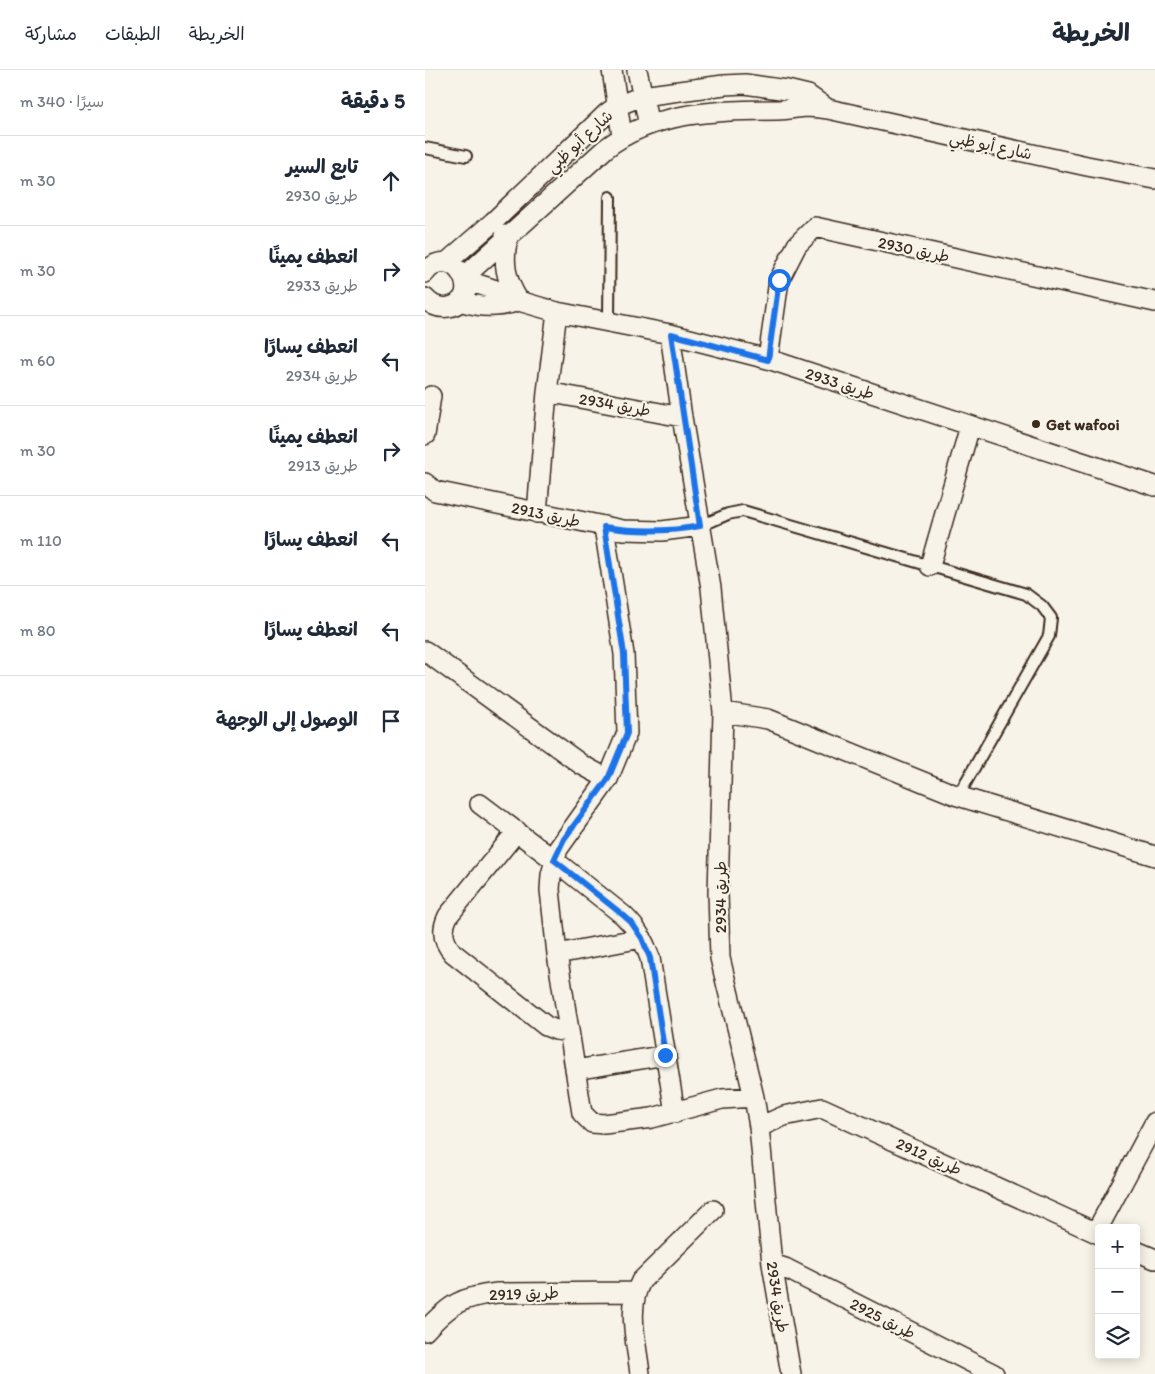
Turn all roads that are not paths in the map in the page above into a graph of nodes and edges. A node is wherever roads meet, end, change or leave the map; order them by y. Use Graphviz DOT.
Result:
graph roads {
  1 [pos="613,70"];
  2 [pos="637,70"];
  3 [pos="642,96"];
  4 [pos="617,106"];
  5 [pos="828,109"];
  6 [pos="649,125"];
  7 [pos="622,136"];
  8 [pos="425,148"];
  9 [pos="466,156"];
  10 [pos="1155,179"];
  11 [pos="611,198"];
  12 [pos="493,222"];
  13 [pos="507,238"];
  14 [pos="433,267"];
  15 [pos="465,278"];
  16 [pos="460,301"];
  17 [pos="519,301"];
  18 [pos="1155,302"];
  19 [pos="429,306"];
  20 [pos="557,312"];
  21 [pos="609,322"];
  22 [pos="671,334"];
  23 [pos="768,360"];
  24 [pos="547,392"];
  25 [pos="431,396"];
  26 [pos="682,417"];
  27 [pos="970,426"];
  28 [pos="425,435"];
  29 [pos="425,483"];
  30 [pos="1155,486"];
  31 [pos="537,513"];
  32 [pos="700,526"];
  33 [pos="604,527"];
  34 [pos="930,566"];
  35 [pos="425,651"];
  36 [pos="723,712"];
  37 [pos="608,779"];
  38 [pos="958,796"];
  39 [pos="480,804"];
  40 [pos="517,831"];
  41 [pos="1155,856"];
  42 [pos="554,860"];
  43 [pos="642,938"];
  44 [pos="557,954"];
  45 [pos="569,1032"];
  46 [pos="665,1055"];
  47 [pos="575,1070"];
  48 [pos="754,1097"];
  49 [pos="675,1113"];
  50 [pos="1155,1122"];
  51 [pos="759,1127"];
  52 [pos="713,1210"];
  53 [pos="1102,1224"];
  54 [pos="1095,1232"];
  55 [pos="1140,1253"];
  56 [pos="1155,1259"];
  57 [pos="772,1264"];
  58 [pos="636,1292"];
  59 [pos="425,1331"];
  60 [pos="640,1374"];
  61 [pos="791,1374"];
  62 [pos="994,1374"];
  1 -- 4 [label="street"];
  2 -- 3 [label="street"];
  3 -- 4 [label="street, شارع أبو ظبي"];
  3 -- 5 [label="street, شارع أبو ظبي"];
  3 -- 6 [label="street"];
  4 -- 7 [label="street"];
  4 -- 12 [label="street, شارع أبو ظبي"];
  5 -- 6 [label="street, شارع أبو ظبي"];
  5 -- 10 [label="street, شارع أبو ظبي"];
  6 -- 7 [label="street, شارع أبو ظبي"];
  7 -- 13 [label="street, شارع أبو ظبي"];
  8 -- 9 [label="lane"];
  11 -- 21 [label="lane"];
  12 -- 13 [label="street"];
  12 -- 14 [label="street, شارع أبو ظبي"];
  13 -- 15 [label="street, شارع أبو ظبي"];
  13 -- 17 [label="street"];
  14 -- 15 [label="street, طريق 2933"];
  15 -- 16 [label="street"];
  15 -- 17 [label="street, طريق 2933"];
  16 -- 17 [label="street, طريق 2933"];
  16 -- 19 [label="street"];
  17 -- 20 [label="street, طريق 2933"];
  18 -- 23 [label="street, طريق 2930"];
  20 -- 21 [label="street, طريق 2933"];
  20 -- 24 [label="street"];
  21 -- 22 [label="street, طريق 2933"];
  22 -- 23 [label="street, طريق 2933"];
  22 -- 26 [label="street, طريق 2934"];
  23 -- 27 [label="street, طريق 2933"];
  24 -- 26 [label="street, طريق 2934"];
  24 -- 31 [label="street"];
  25 -- 28 [label="street"];
  26 -- 32 [label="street, طريق 2934"];
  27 -- 30 [label="street, طريق 2933"];
  27 -- 34 [label="street"];
  29 -- 31 [label="street, طريق 2913"];
  31 -- 33 [label="street, طريق 2913"];
  32 -- 33 [label="street, طريق 2913"];
  32 -- 34 [label="lane"];
  32 -- 36 [label="street, طريق 2934"];
  33 -- 37 [label="street"];
  34 -- 38 [label="lane"];
  35 -- 37 [label="street"];
  36 -- 38 [label="street"];
  36 -- 48 [label="street, طريق 2934"];
  37 -- 42 [label="street"];
  38 -- 41 [label="street"];
  39 -- 40 [label="street"];
  40 -- 42 [label="street"];
  40 -- 45 [label="street"];
  42 -- 43 [label="street"];
  42 -- 44 [label="street"];
  43 -- 44 [label="street"];
  43 -- 46 [label="street"];
  44 -- 45 [label="street"];
  45 -- 47 [label="street"];
  46 -- 47 [label="street"];
  46 -- 49 [label="street"];
  47 -- 49 [label="street"];
  48 -- 49 [label="street"];
  48 -- 51 [label="street, طريق 2934"];
  50 -- 53 [label="street, طريق 2912"];
  51 -- 54 [label="street, طريق 2912"];
  51 -- 57 [label="street, طريق 2934"];
  52 -- 58 [label="street"];
  55 -- 56 [label="street"];
  57 -- 61 [label="street, طريق 2934"];
  57 -- 62 [label="street, طريق 2925"];
  58 -- 59 [label="street, طريق 2919"];
  58 -- 60 [label="street"];
}
